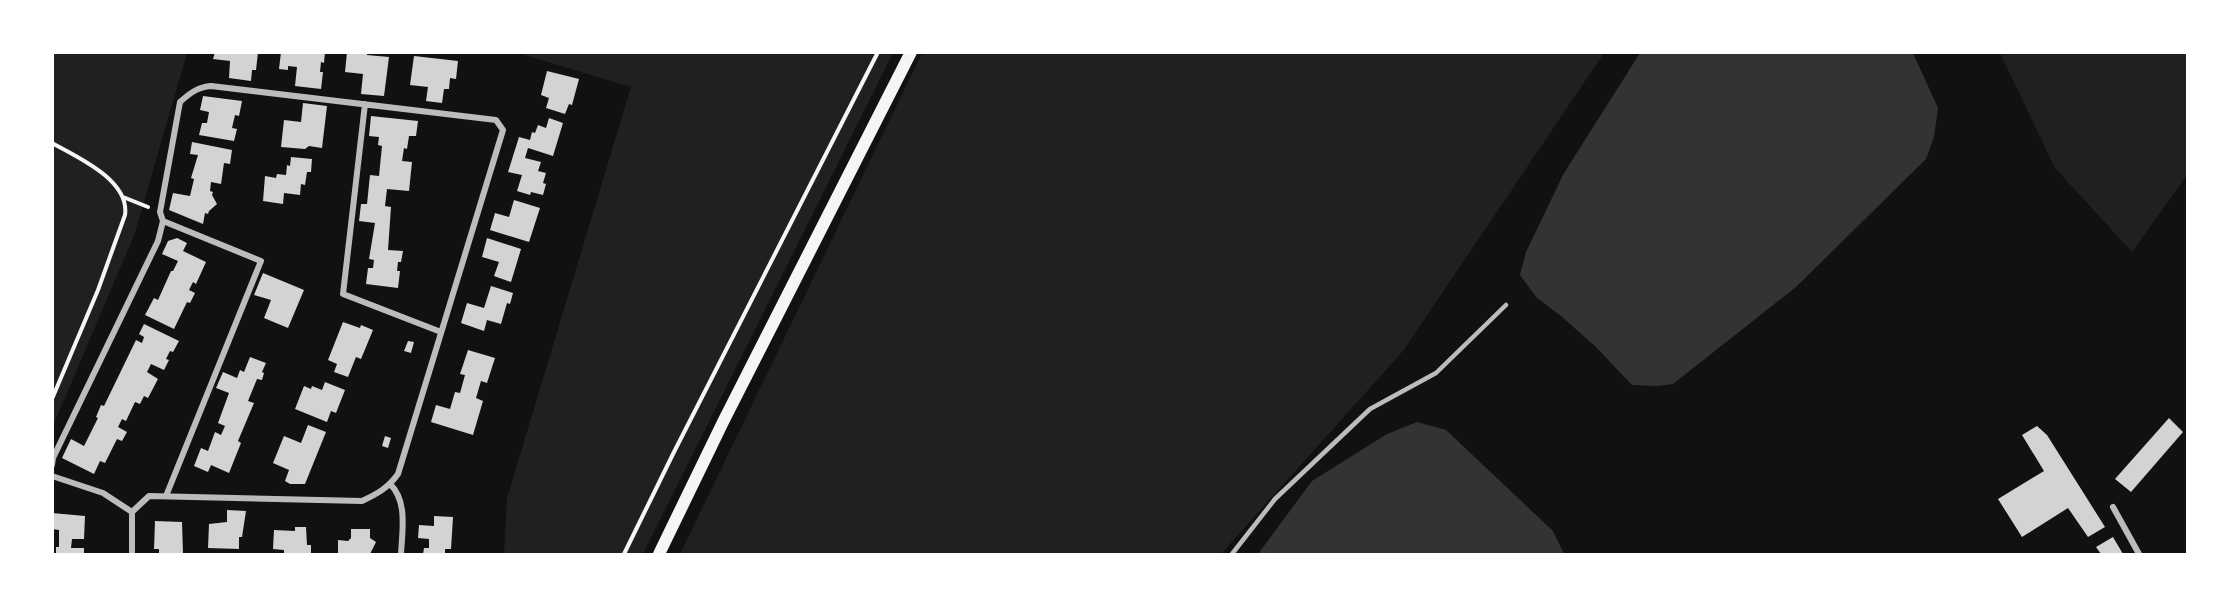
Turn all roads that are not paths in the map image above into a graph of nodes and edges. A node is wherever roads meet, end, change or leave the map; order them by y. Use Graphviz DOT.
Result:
graph roads {
  1 [pos="911,52"];
  2 [pos="365,104"];
  3 [pos="163,221"];
  4 [pos="1506,305"];
  5 [pos="441,333"];
  6 [pos="52,465"];
  7 [pos="52,476"];
  8 [pos="390,484"];
  9 [pos="166,496"];
  10 [pos="2113,507"];
  11 [pos="132,512"];
  12 [pos="132,555"];
  13 [pos="401,555"];
  14 [pos="659,555"];
  15 [pos="1232,555"];
  16 [pos="2139,555"];
  1 -- 14 [label="main road"];
  2 -- 3 [label="street"];
  2 -- 5 [label="street"];
  2 -- 5 [label="street"];
  3 -- 6 [label="street"];
  3 -- 9 [label="street"];
  4 -- 15 [label="lane"];
  5 -- 8 [label="street"];
  7 -- 11 [label="street"];
  8 -- 9 [label="street"];
  8 -- 13 [label="street"];
  9 -- 11 [label="street"];
  10 -- 16 [label="street"];
  11 -- 12 [label="street"];
}
